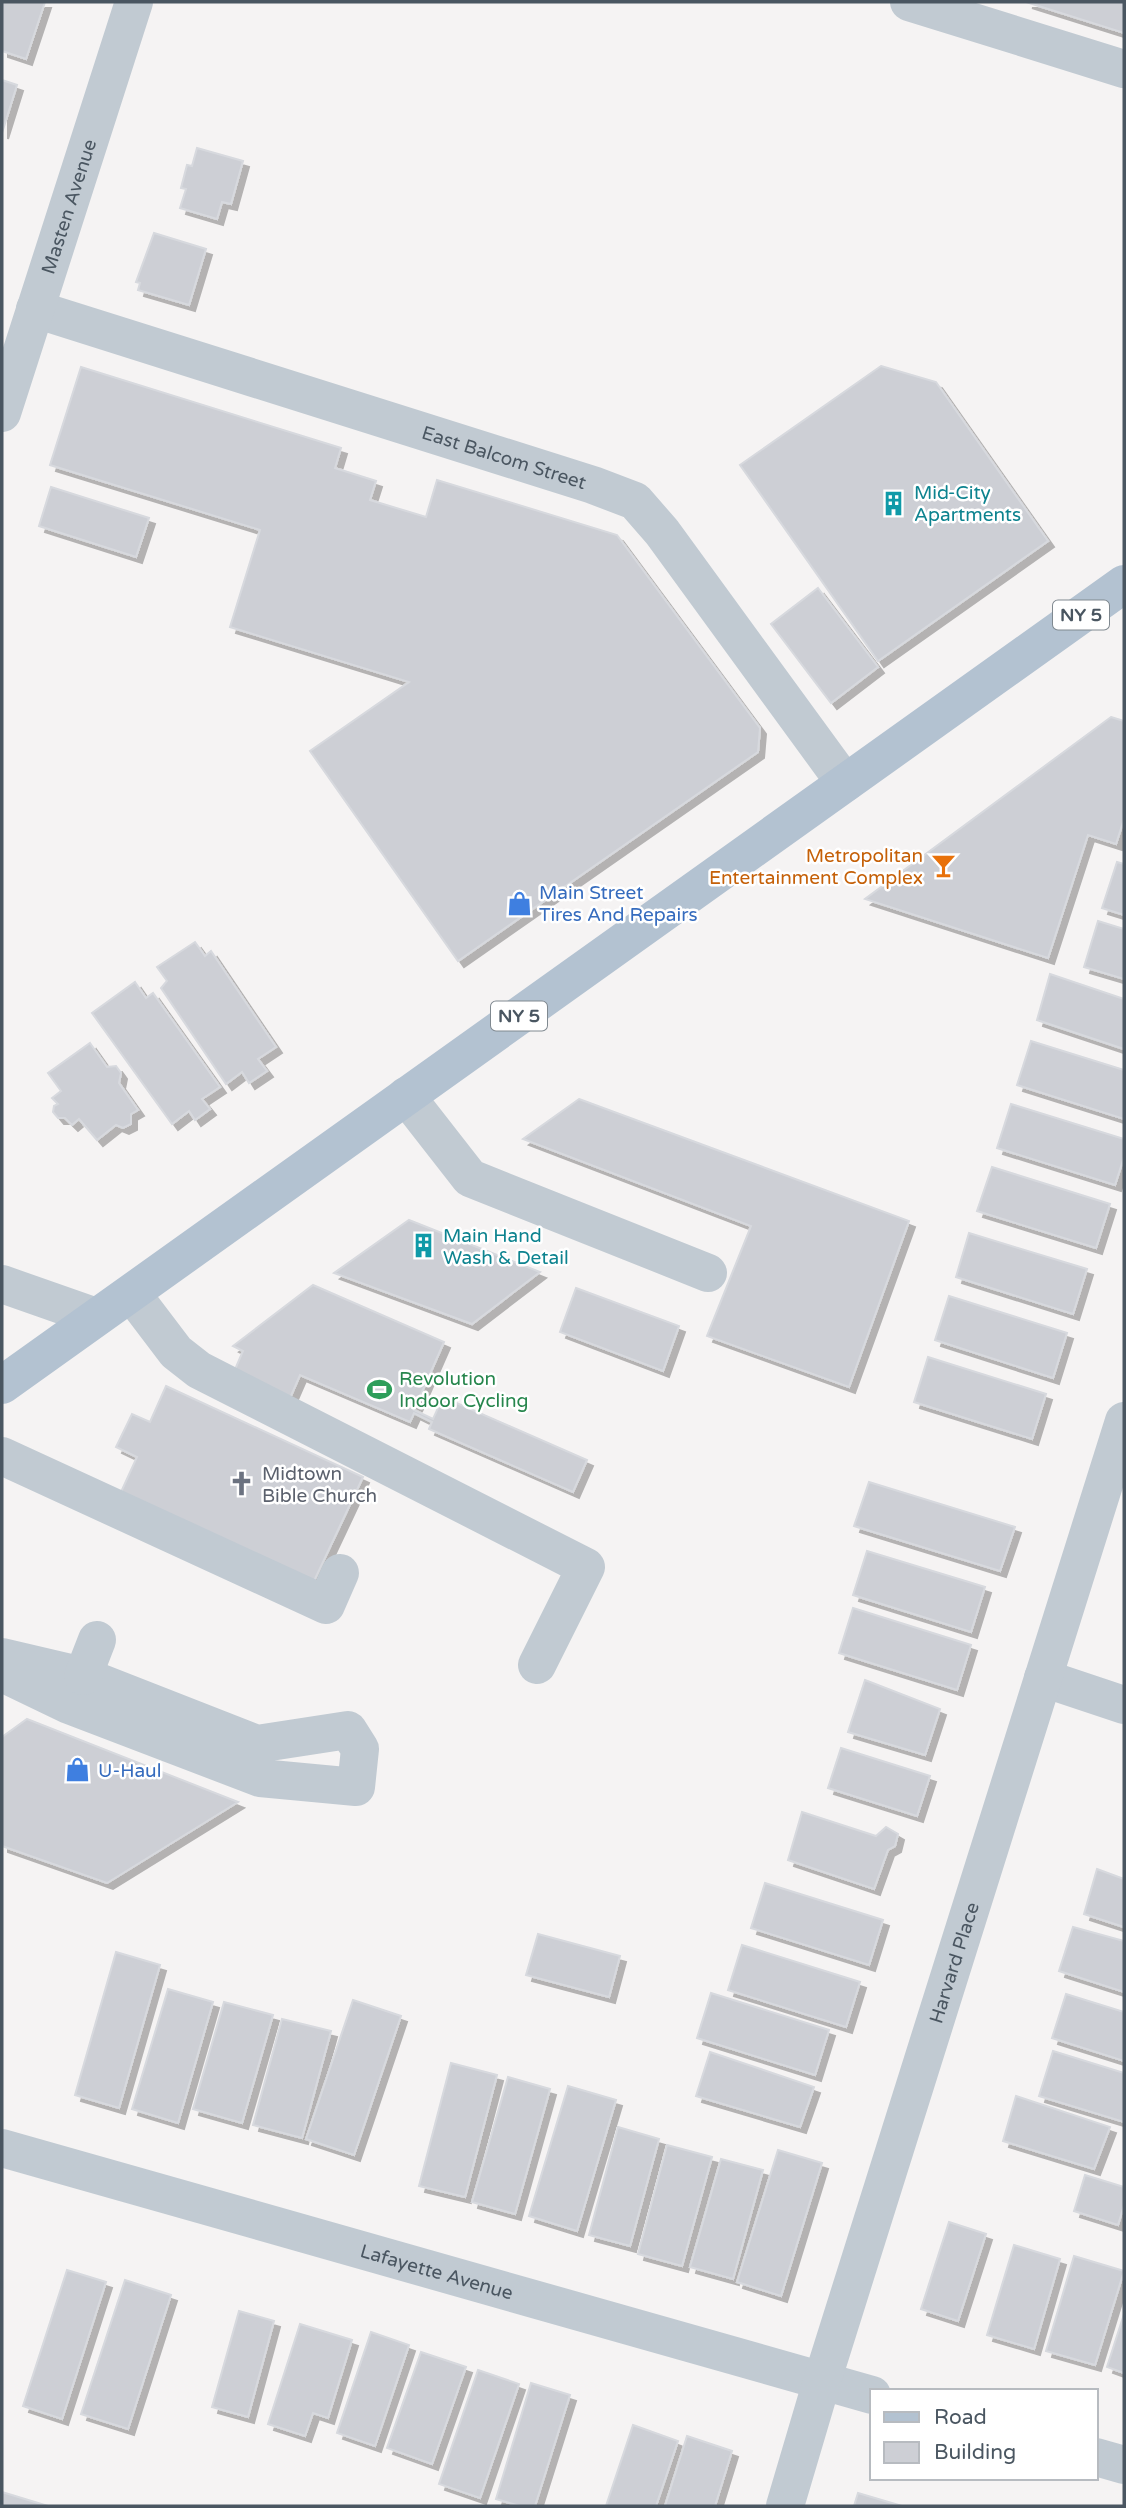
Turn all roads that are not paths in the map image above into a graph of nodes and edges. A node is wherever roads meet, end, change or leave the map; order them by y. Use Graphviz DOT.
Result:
graph roads {
  1 [pos="134,2"];
  2 [pos="909,2"];
  3 [pos="1124,69"];
  4 [pos="35,309"];
  5 [pos="2,412"];
  6 [pos="1124,584"];
  7 [pos="845,783"];
  8 [pos="406,1096"];
  9 [pos="708,1273"];
  10 [pos="2,1284"];
  11 [pos="132,1294"];
  12 [pos="96,1317"];
  13 [pos="2,1385"];
  14 [pos="1124,1421"];
  15 [pos="2,1456"];
  16 [pos="340,1573"];
  17 [pos="97,1640"];
  18 [pos="2,1657"];
  19 [pos="537,1665"];
  20 [pos="2,1673"];
  21 [pos="83,1676"];
  22 [pos="1043,1678"];
  23 [pos="1124,1704"];
  24 [pos="2,2148"];
  25 [pos="822,2381"];
  26 [pos="870,2394"];
  27 [pos="1098,2458"];
  28 [pos="1124,2465"];
  29 [pos="785,2506"];
  1 -- 4 [label="street, Masten Avenue"];
  2 -- 3 [label="street"];
  4 -- 5 [label="street, Masten Avenue"];
  4 -- 7 [label="street, East Balcom Street"];
  6 -- 7 [label="main road, NY 5"];
  7 -- 8 [label="main road, NY 5"];
  8 -- 9 [label="street"];
  8 -- 11 [label="main road, NY 5"];
  10 -- 12 [label="street"];
  11 -- 12 [label="main road, NY 5"];
  11 -- 19 [label="street"];
  12 -- 13 [label="main road, NY 5"];
  14 -- 22 [label="street, Harvard Place"];
  15 -- 16 [label="street"];
  17 -- 21 [label="street"];
  18 -- 21 [label="street"];
  20 -- 21 [label="street"];
  22 -- 23 [label="street"];
  22 -- 25 [label="street, Harvard Place"];
  24 -- 25 [label="street, Lafayette Avenue"];
  25 -- 26 [label="street, Lafayette Avenue"];
  25 -- 29 [label="street, Harvard Place"];
  27 -- 28 [label="street"];
}
